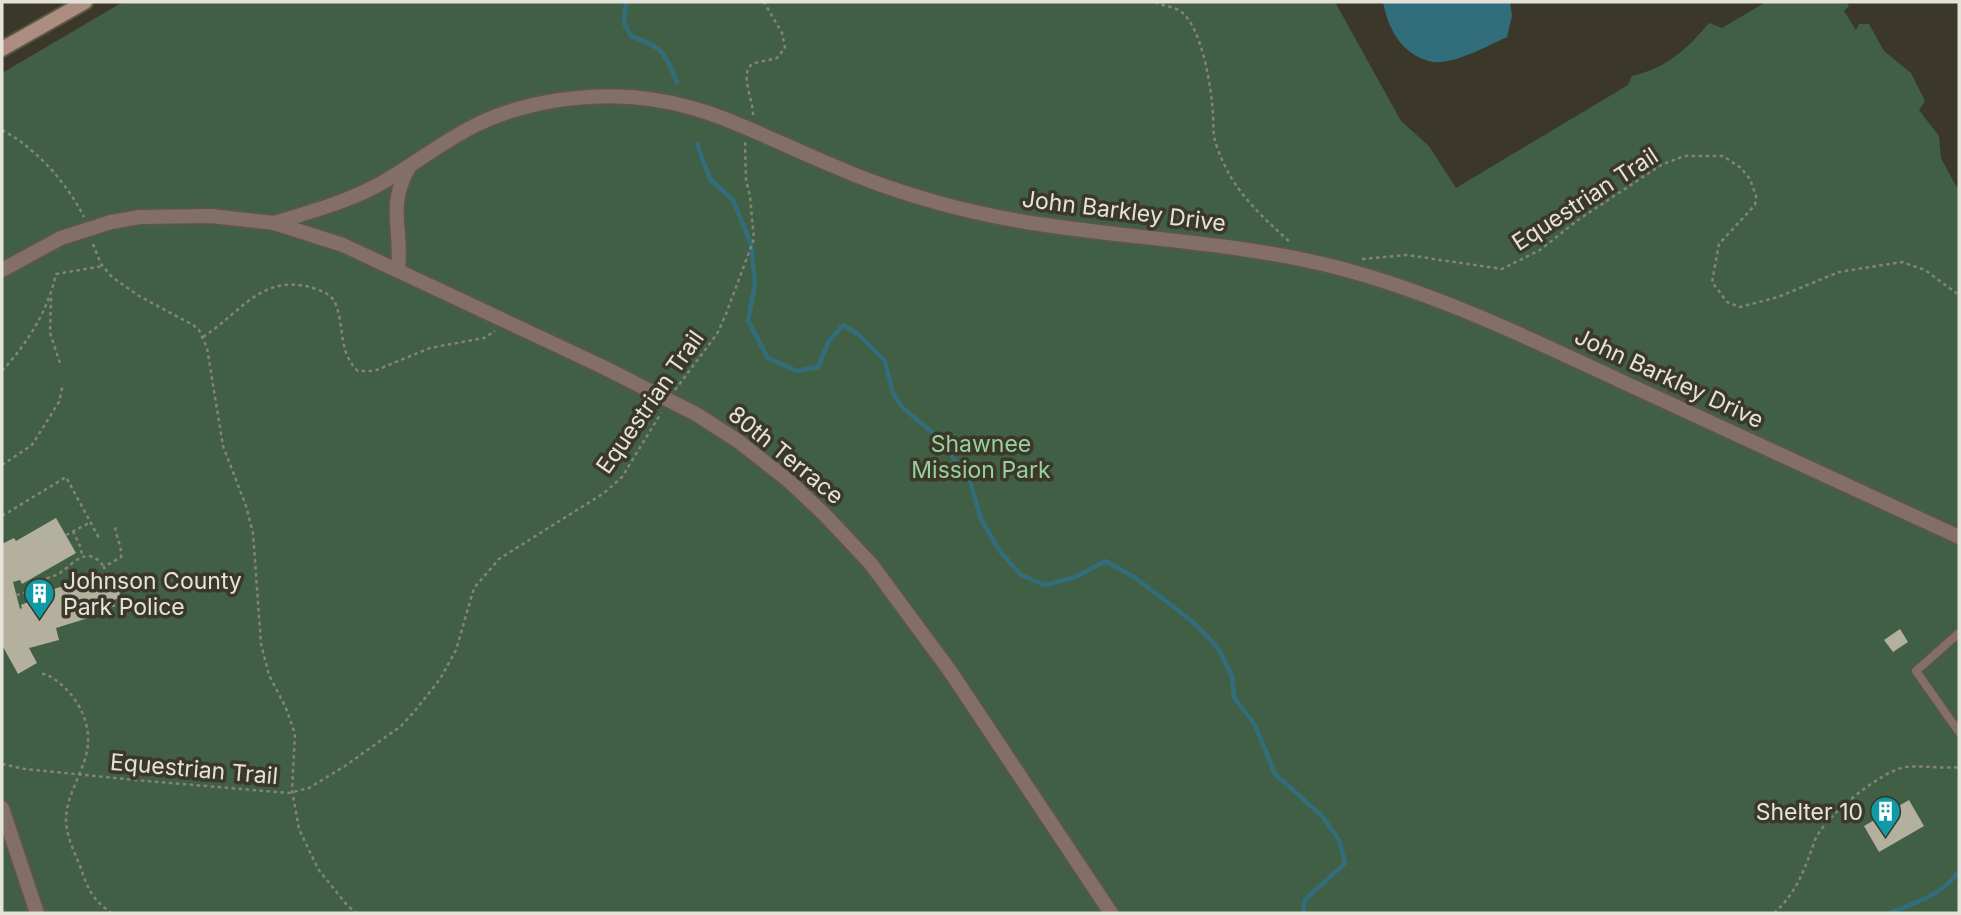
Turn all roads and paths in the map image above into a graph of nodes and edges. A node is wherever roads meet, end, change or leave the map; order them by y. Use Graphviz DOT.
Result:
graph roads {
  1 [pos="85,2"];
  2 [pos="764,2"];
  3 [pos="1155,2"];
  4 [pos="2,49"];
  5 [pos="749,129"];
  6 [pos="2,130"];
  7 [pos="411,164"];
  8 [pos="86,222"];
  9 [pos="274,223"];
  10 [pos="91,238"];
  11 [pos="1294,246"];
  12 [pos="1358,259"];
  13 [pos="103,267"];
  14 [pos="2,270"];
  15 [pos="398,270"];
  16 [pos="1959,295"];
  17 [pos="51,296"];
  18 [pos="501,321"];
  19 [pos="203,337"];
  20 [pos="61,366"];
  21 [pos="2,371"];
  22 [pos="63,384"];
  23 [pos="669,400"];
  24 [pos="2,465"];
  25 [pos="2,516"];
  26 [pos="90,522"];
  27 [pos="115,524"];
  28 [pos="74,531"];
  29 [pos="66,535"];
  30 [pos="1959,537"];
  31 [pos="99,538"];
  32 [pos="82,557"];
  33 [pos="104,568"];
  34 [pos="112,589"];
  35 [pos="16,595"];
  36 [pos="1959,633"];
  37 [pos="42,674"];
  38 [pos="1959,732"];
  39 [pos="2,764"];
  40 [pos="1959,767"];
  41 [pos="79,775"];
  42 [pos="292,792"];
  43 [pos="2,808"];
  44 [pos="37,913"];
  45 [pos="111,913"];
  46 [pos="356,913"];
  47 [pos="1111,913"];
  48 [pos="1774,913"];
  1 -- 4 [label="main road"];
  2 -- 5 [label="path, Equestrian Trail"];
  3 -- 11 [label="path"];
  5 -- 7 [label="street, John Barkley Drive"];
  5 -- 23 [label="path, Equestrian Trail"];
  5 -- 30 [label="street, John Barkley Drive"];
  6 -- 8 [label="path"];
  7 -- 9 [label="street, John Barkley Drive"];
  7 -- 15 [label="street"];
  9 -- 14 [label="street"];
  9 -- 15 [label="street, 80th Terrace"];
  10 -- 13 [label="path"];
  12 -- 16 [label="path, Equestrian Trail"];
  13 -- 17 [label="path"];
  13 -- 19 [label="path"];
  15 -- 18 [label="street, 80th Terrace"];
  17 -- 20 [label="path"];
  17 -- 21 [label="path"];
  18 -- 19 [label="path"];
  18 -- 23 [label="street, 80th Terrace"];
  19 -- 42 [label="path"];
  22 -- 24 [label="path"];
  23 -- 42 [label="path, Equestrian Trail"];
  23 -- 47 [label="street, 80th Terrace"];
  25 -- 26 [label="path"];
  26 -- 28 [label="path"];
  26 -- 31 [label="path"];
  27 -- 33 [label="path"];
  28 -- 29 [label="path"];
  28 -- 32 [label="path"];
  32 -- 33 [label="path"];
  32 -- 35 [label="path"];
  33 -- 34 [label="path"];
  36 -- 38 [label="lane"];
  37 -- 41 [label="path"];
  39 -- 41 [label="path, Equestrian Trail"];
  40 -- 48 [label="path"];
  41 -- 42 [label="path, Equestrian Trail"];
  41 -- 45 [label="path"];
  42 -- 46 [label="path"];
  43 -- 44 [label="street"];
}
